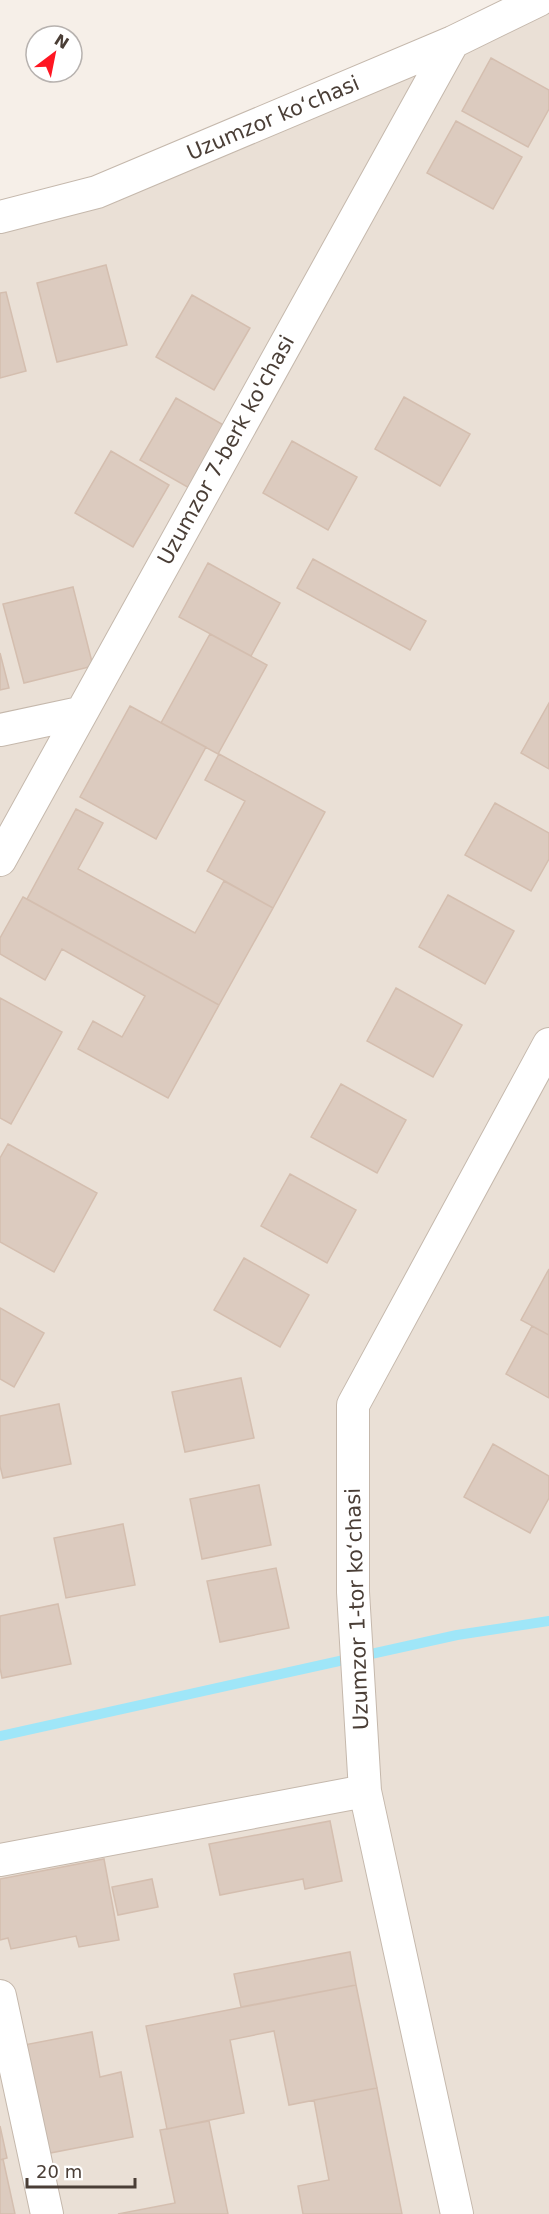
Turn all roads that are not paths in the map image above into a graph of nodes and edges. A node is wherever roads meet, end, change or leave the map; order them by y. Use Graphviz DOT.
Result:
graph roads {
  1 [pos="539,0"];
  2 [pos="453,42"];
  3 [pos="0,217"];
  4 [pos="80,713"];
  5 [pos="0,730"];
  6 [pos="0,860"];
  7 [pos="549,1044"];
  8 [pos="365,1791"];
  9 [pos="0,1860"];
  10 [pos="0,1996"];
  11 [pos="47,2214"];
  12 [pos="457,2214"];
  1 -- 2 [label="street, Uzumzor koʻchasi"];
  2 -- 3 [label="street, Uzumzor koʻchasi"];
  2 -- 4 [label="street, Uzumzor 7-berk ko'chasi"];
  4 -- 5 [label="street"];
  4 -- 6 [label="street, Uzumzor 7-berk ko'chasi"];
  7 -- 8 [label="street, Uzumzor 1-tor ko‘chasi"];
  8 -- 9 [label="street"];
  8 -- 12 [label="street, Uzumzor 1-tor ko‘chasi"];
  10 -- 11 [label="street"];
}
